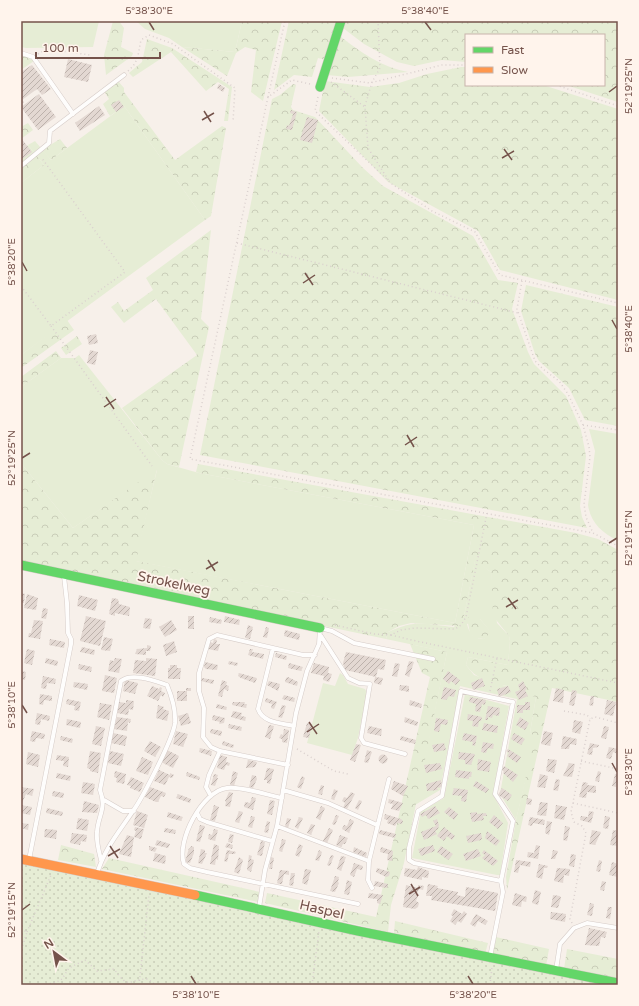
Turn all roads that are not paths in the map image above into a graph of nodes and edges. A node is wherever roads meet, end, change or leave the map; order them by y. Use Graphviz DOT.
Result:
graph roads {
  1 [pos="341,21"];
  2 [pos="21,53"];
  3 [pos="124,75"];
  4 [pos="320,87"];
  5 [pos="73,114"];
  6 [pos="21,166"];
  7 [pos="21,565"];
  8 [pos="63,574"];
  9 [pos="321,632"];
  10 [pos="273,648"];
  11 [pos="315,655"];
  12 [pos="433,659"];
  13 [pos="294,726"];
  14 [pos="220,751"];
  15 [pos="405,754"];
  16 [pos="288,764"];
  17 [pos="390,779"];
  18 [pos="284,790"];
  19 [pos="211,796"];
  20 [pos="282,798"];
  21 [pos="104,800"];
  22 [pos="134,811"];
  23 [pos="196,813"];
  24 [pos="377,825"];
  25 [pos="277,826"];
  26 [pos="272,841"];
  27 [pos="25,860"];
  28 [pos="101,860"];
  29 [pos="369,861"];
  30 [pos="97,874"];
  31 [pos="501,881"];
  32 [pos="263,884"];
  33 [pos="372,888"];
  34 [pos="358,904"];
  35 [pos="259,908"];
  36 [pos="618,928"];
  37 [pos="491,959"];
  38 [pos="556,971"];
  39 [pos="618,983"];
  1 -- 4 [label="street"];
  2 -- 5 [label="lane"];
  3 -- 5 [label="lane"];
  5 -- 6 [label="lane"];
  7 -- 8 [label="street, Strokelweg"];
  8 -- 9 [label="street, Strokelweg"];
  8 -- 27 [label="lane"];
  9 -- 11 [label="lane"];
  9 -- 12 [label="lane"];
  9 -- 15 [label="lane"];
  10 -- 11 [label="lane"];
  10 -- 13 [label="lane"];
  10 -- 14 [label="lane"];
  11 -- 13 [label="lane"];
  13 -- 16 [label="lane"];
  14 -- 16 [label="lane"];
  14 -- 19 [label="lane"];
  16 -- 18 [label="lane"];
  17 -- 24 [label="lane"];
  18 -- 20 [label="lane"];
  18 -- 24 [label="lane"];
  19 -- 20 [label="lane"];
  19 -- 23 [label="lane"];
  20 -- 25 [label="lane"];
  21 -- 22 [label="lane"];
  21 -- 22 [label="lane"];
  21 -- 28 [label="lane"];
  22 -- 28 [label="lane"];
  23 -- 26 [label="lane"];
  23 -- 32 [label="lane"];
  24 -- 29 [label="lane"];
  25 -- 26 [label="lane"];
  25 -- 29 [label="lane"];
  26 -- 32 [label="lane"];
  27 -- 30 [label="street, Haspel"];
  28 -- 30 [label="lane"];
  29 -- 33 [label="lane"];
  30 -- 35 [label="street, Haspel"];
  31 -- 31 [label="lane"];
  31 -- 37 [label="lane"];
  32 -- 34 [label="lane"];
  32 -- 35 [label="lane"];
  35 -- 37 [label="street, Haspel"];
  36 -- 38 [label="lane"];
  37 -- 38 [label="street, Haspel"];
  38 -- 39 [label="street, Haspel"];
}
